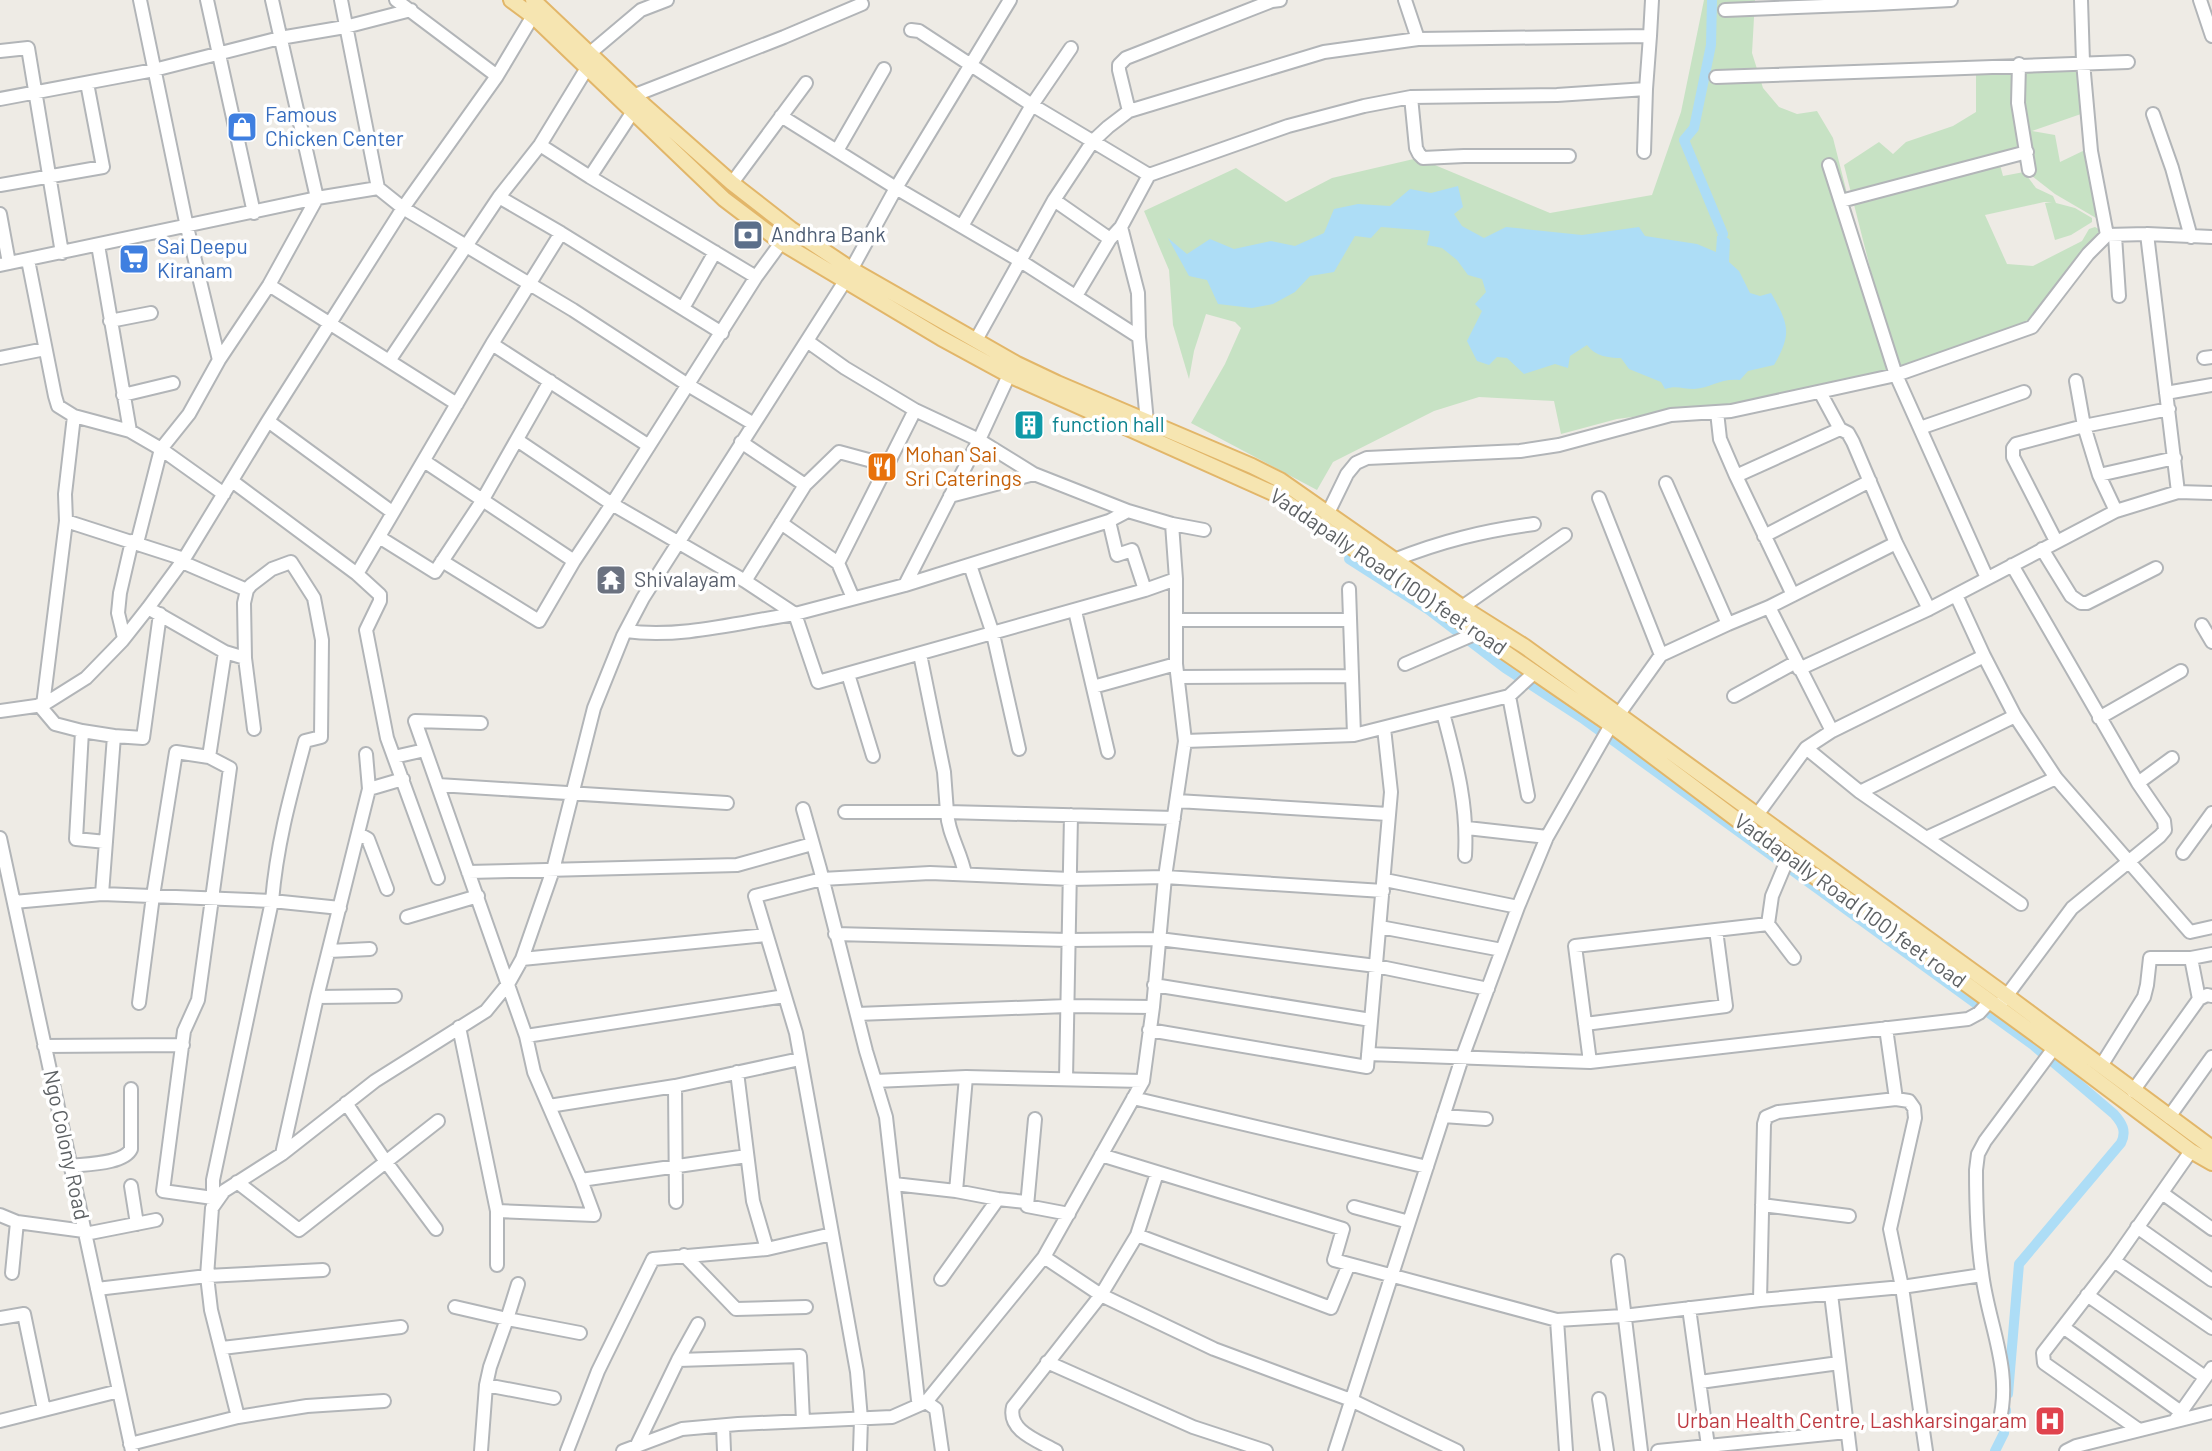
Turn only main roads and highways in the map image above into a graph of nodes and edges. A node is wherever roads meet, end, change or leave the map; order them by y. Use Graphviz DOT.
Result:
graph roads {
  1 [pos="511,0"];
  2 [pos="536,6"];
  3 [pos="848,275"];
  4 [pos="1609,727"];
  5 [pos="1992,1005"];
  6 [pos="2134,1097"];
  7 [pos="2163,1118"];
  8 [pos="2211,1146"];
  9 [pos="2212,1163"];
  1 -- 2 [label="main road, Vaddapally Road (100) feet road"];
  2 -- 3 [label="main road"];
  2 -- 3 [label="main road, Vaddapally Road (100) feet road"];
  3 -- 4 [label="main road, Vaddapally Road (100) feet road"];
  3 -- 4 [label="main road"];
  4 -- 5 [label="main road, Vaddapally Road (100) feet road"];
  4 -- 5 [label="main road"];
  5 -- 6 [label="main road"];
  5 -- 6 [label="main road, Vaddapally Road (100) feet road"];
  6 -- 7 [label="main road, Vaddapally Road (100) feet road"];
  7 -- 8 [label="main road"];
  7 -- 9 [label="main road, Vaddapally Road (100) feet road"];
}
